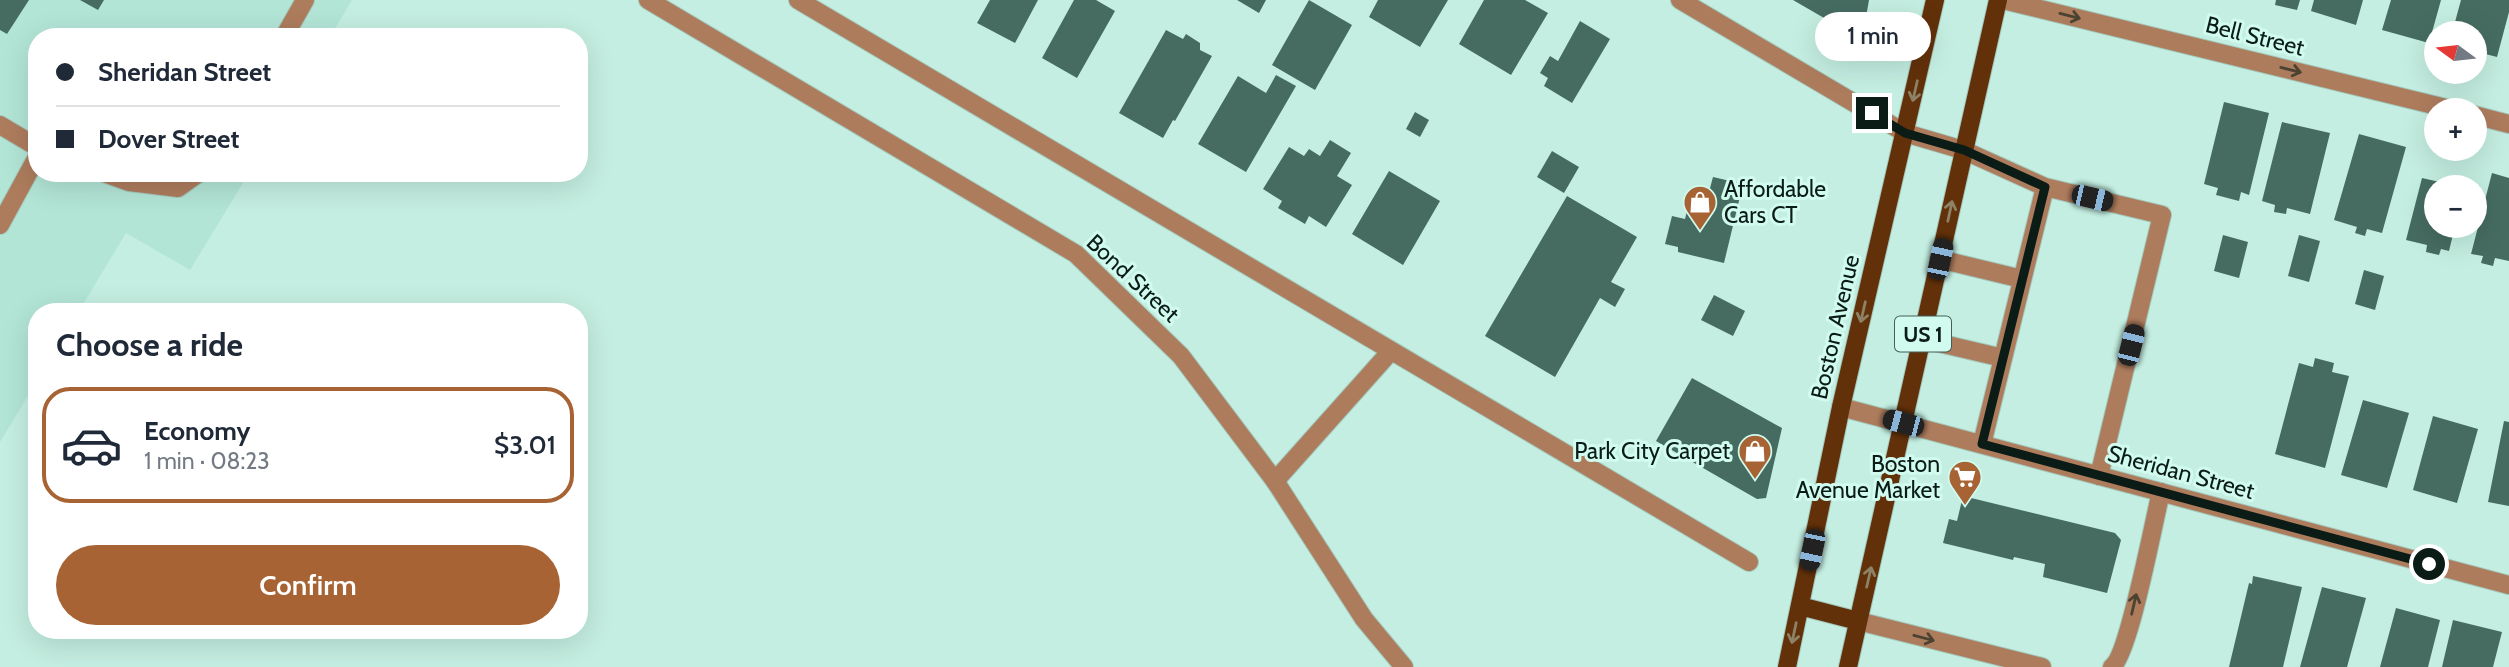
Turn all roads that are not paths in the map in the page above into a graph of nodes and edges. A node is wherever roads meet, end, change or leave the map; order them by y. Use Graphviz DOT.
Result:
graph roads {
  1 [pos="305,0"];
  2 [pos="648,0"];
  3 [pos="798,0"];
  4 [pos="1680,0"];
  5 [pos="1935,0"];
  6 [pos="2001,0"];
  7 [pos="289,28"];
  8 [pos="2424,103"];
  9 [pos="2487,118"];
  10 [pos="2509,124"];
  11 [pos="0,125"];
  12 [pos="1905,133"];
  13 [pos="28,142"];
  14 [pos="1964,150"];
  15 [pos="28,174"];
  16 [pos="130,182"];
  17 [pos="186,182"];
  18 [pos="2045,187"];
  19 [pos="0,225"];
  20 [pos="1940,259"];
  21 [pos="2022,279"];
  22 [pos="1922,339"];
  23 [pos="1391,351"];
  24 [pos="2003,358"];
  25 [pos="1841,407"];
  26 [pos="1903,423"];
  27 [pos="1982,444"];
  28 [pos="2099,476"];
  29 [pos="1275,481"];
  30 [pos="2161,492"];
  31 [pos="1748,562"];
  32 [pos="2509,585"];
  33 [pos="1800,606"];
  34 [pos="1858,621"];
  35 [pos="1404,667"];
  36 [pos="1787,667"];
  37 [pos="1848,667"];
  38 [pos="2042,667"];
  39 [pos="2112,667"];
  1 -- 7 [label="street"];
  2 -- 29 [label="street, Bond Street"];
  3 -- 23 [label="street"];
  4 -- 12 [label="street"];
  5 -- 12 [label="main road, Boston Avenue / US 1, one-way"];
  6 -- 8 [label="street, Bell Street, one-way"];
  6 -- 14 [label="main road, US 1"];
  9 -- 10 [label="street"];
  11 -- 13 [label="street"];
  12 -- 14 [label="street"];
  12 -- 25 [label="main road, Boston Avenue / US 1, one-way"];
  14 -- 18 [label="street"];
  20 -- 14 [label="main road, US 1, one-way"];
  15 -- 19 [label="street"];
  16 -- 17 [label="street"];
  18 -- 21 [label="street"];
  18 -- 28 [label="street"];
  20 -- 21 [label="street"];
  20 -- 22 [label="main road, US 1"];
  21 -- 24 [label="street"];
  22 -- 24 [label="street"];
  22 -- 26 [label="main road, US 1"];
  23 -- 29 [label="street"];
  23 -- 31 [label="street"];
  24 -- 27 [label="street"];
  25 -- 26 [label="street, Sheridan Street"];
  25 -- 33 [label="main road, Boston Avenue / US 1"];
  26 -- 27 [label="street, Sheridan Street"];
  34 -- 26 [label="main road, US 1, one-way"];
  27 -- 28 [label="street, Sheridan Street"];
  28 -- 30 [label="street, Sheridan Street"];
  29 -- 35 [label="street, Bond Street"];
  30 -- 32 [label="street, Sheridan Street"];
  39 -- 30 [label="street, one-way"];
  33 -- 34 [label="main road"];
  33 -- 36 [label="main road, Boston Avenue / US 1, one-way"];
  34 -- 37 [label="main road, US 1"];
  34 -- 38 [label="street, one-way"];
}
